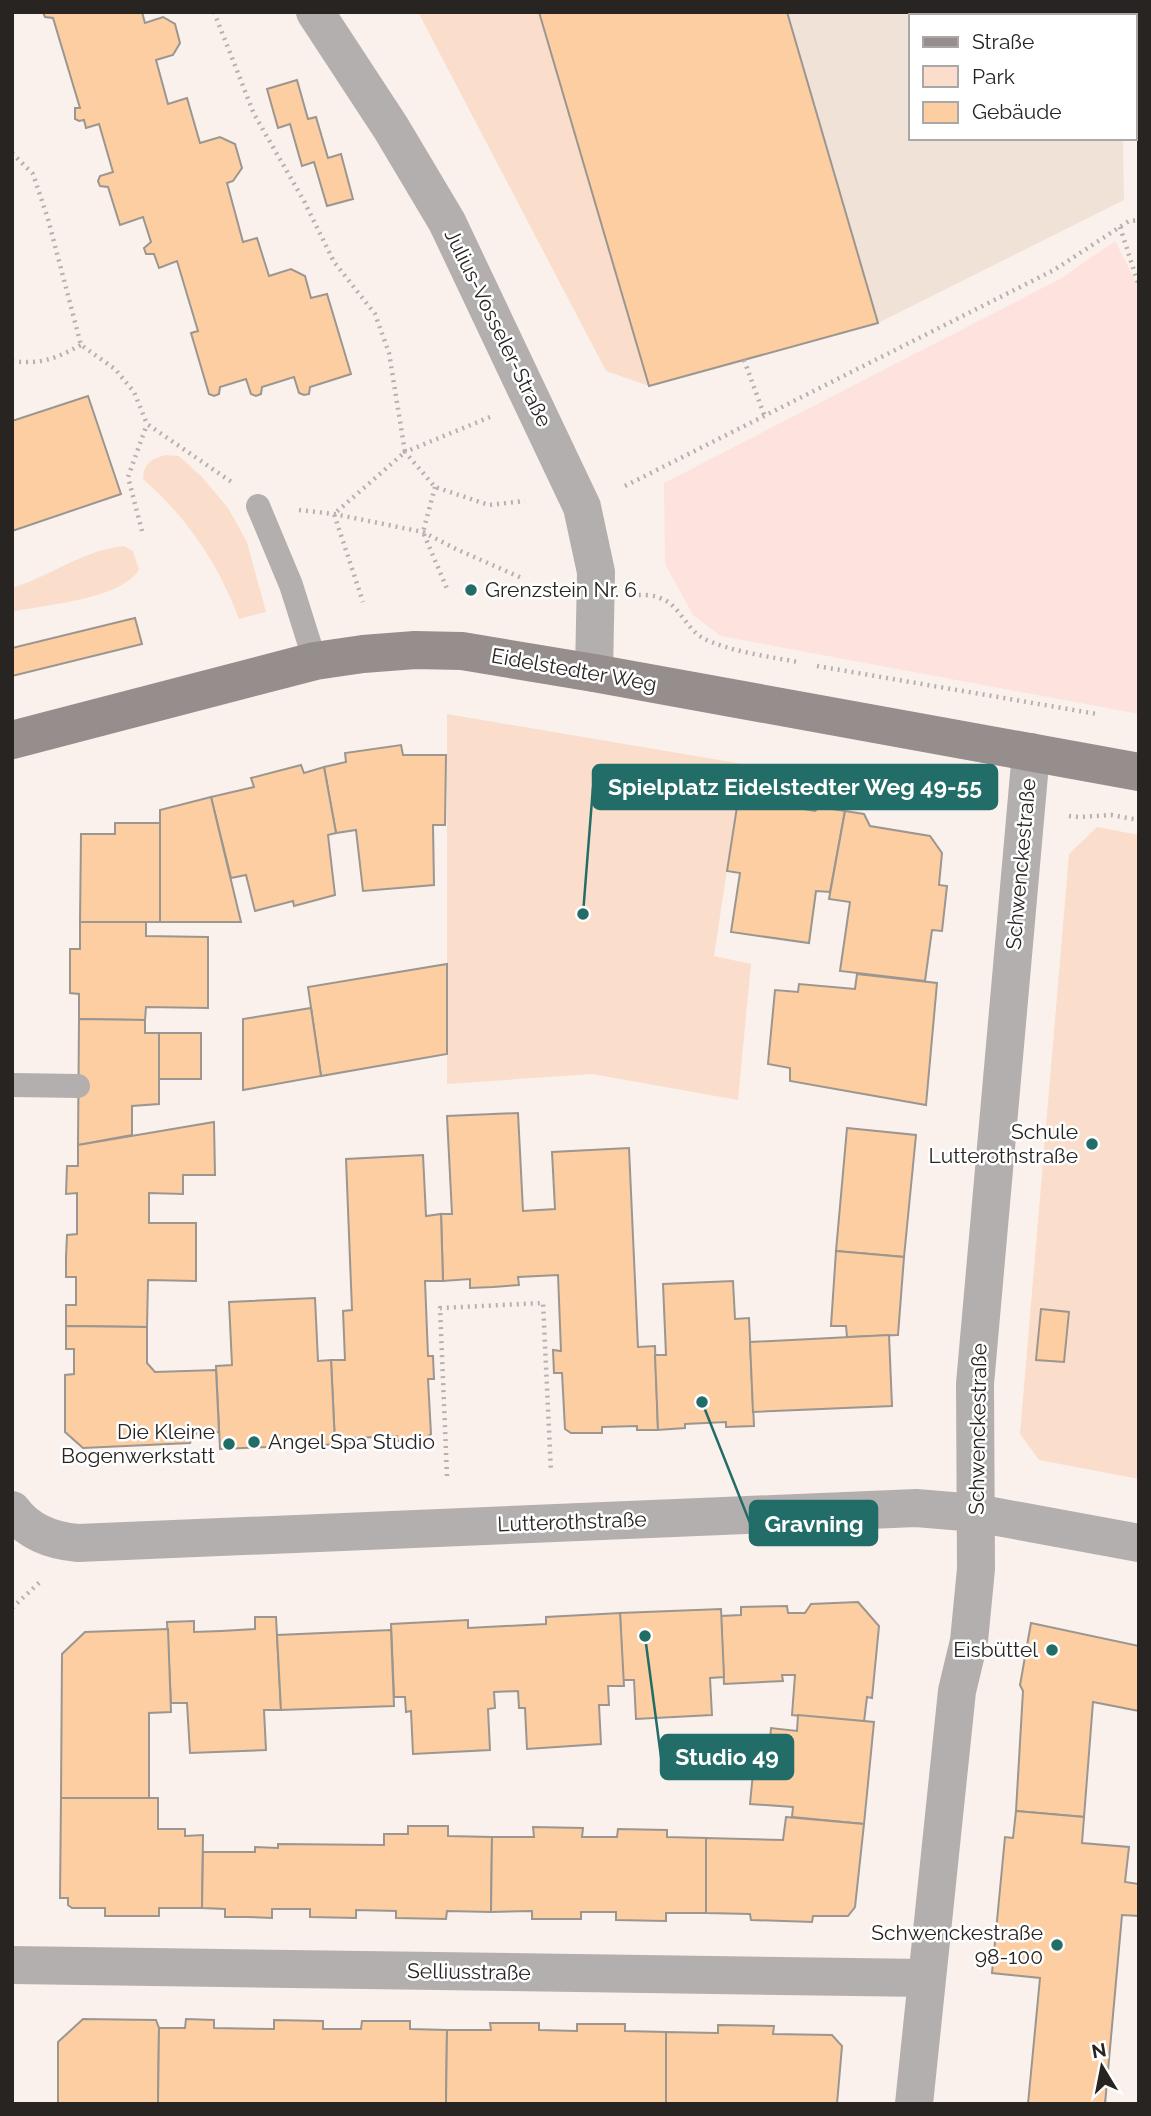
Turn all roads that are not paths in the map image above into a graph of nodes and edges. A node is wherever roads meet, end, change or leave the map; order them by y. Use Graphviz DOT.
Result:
graph roads {
  1 [pos="315,12"];
  2 [pos="258,506"];
  3 [pos="315,661"];
  4 [pos="594,673"];
  5 [pos="12,740"];
  6 [pos="1031,752"];
  7 [pos="1139,772"];
  8 [pos="12,1085"];
  9 [pos="78,1086"];
  10 [pos="12,1510"];
  11 [pos="976,1513"];
  12 [pos="1139,1543"];
  13 [pos="12,1965"];
  14 [pos="926,1978"];
  15 [pos="914,2104"];
  1 -- 4 [label="street, Julius-Vosseler-Straße"];
  2 -- 3 [label="lane"];
  3 -- 4 [label="street, Eidelstedter Weg"];
  3 -- 5 [label="street, Eidelstedter Weg"];
  4 -- 6 [label="street, Eidelstedter Weg"];
  6 -- 7 [label="street, Eidelstedter Weg"];
  6 -- 11 [label="street, Schwenckestraße"];
  8 -- 9 [label="lane"];
  10 -- 11 [label="street, Lutterothstraße"];
  11 -- 12 [label="street, Lutterothstraße"];
  11 -- 14 [label="street, Schwenckestraße"];
  13 -- 14 [label="street, Selliusstraße"];
  14 -- 15 [label="street, Schwenckestraße"];
}
